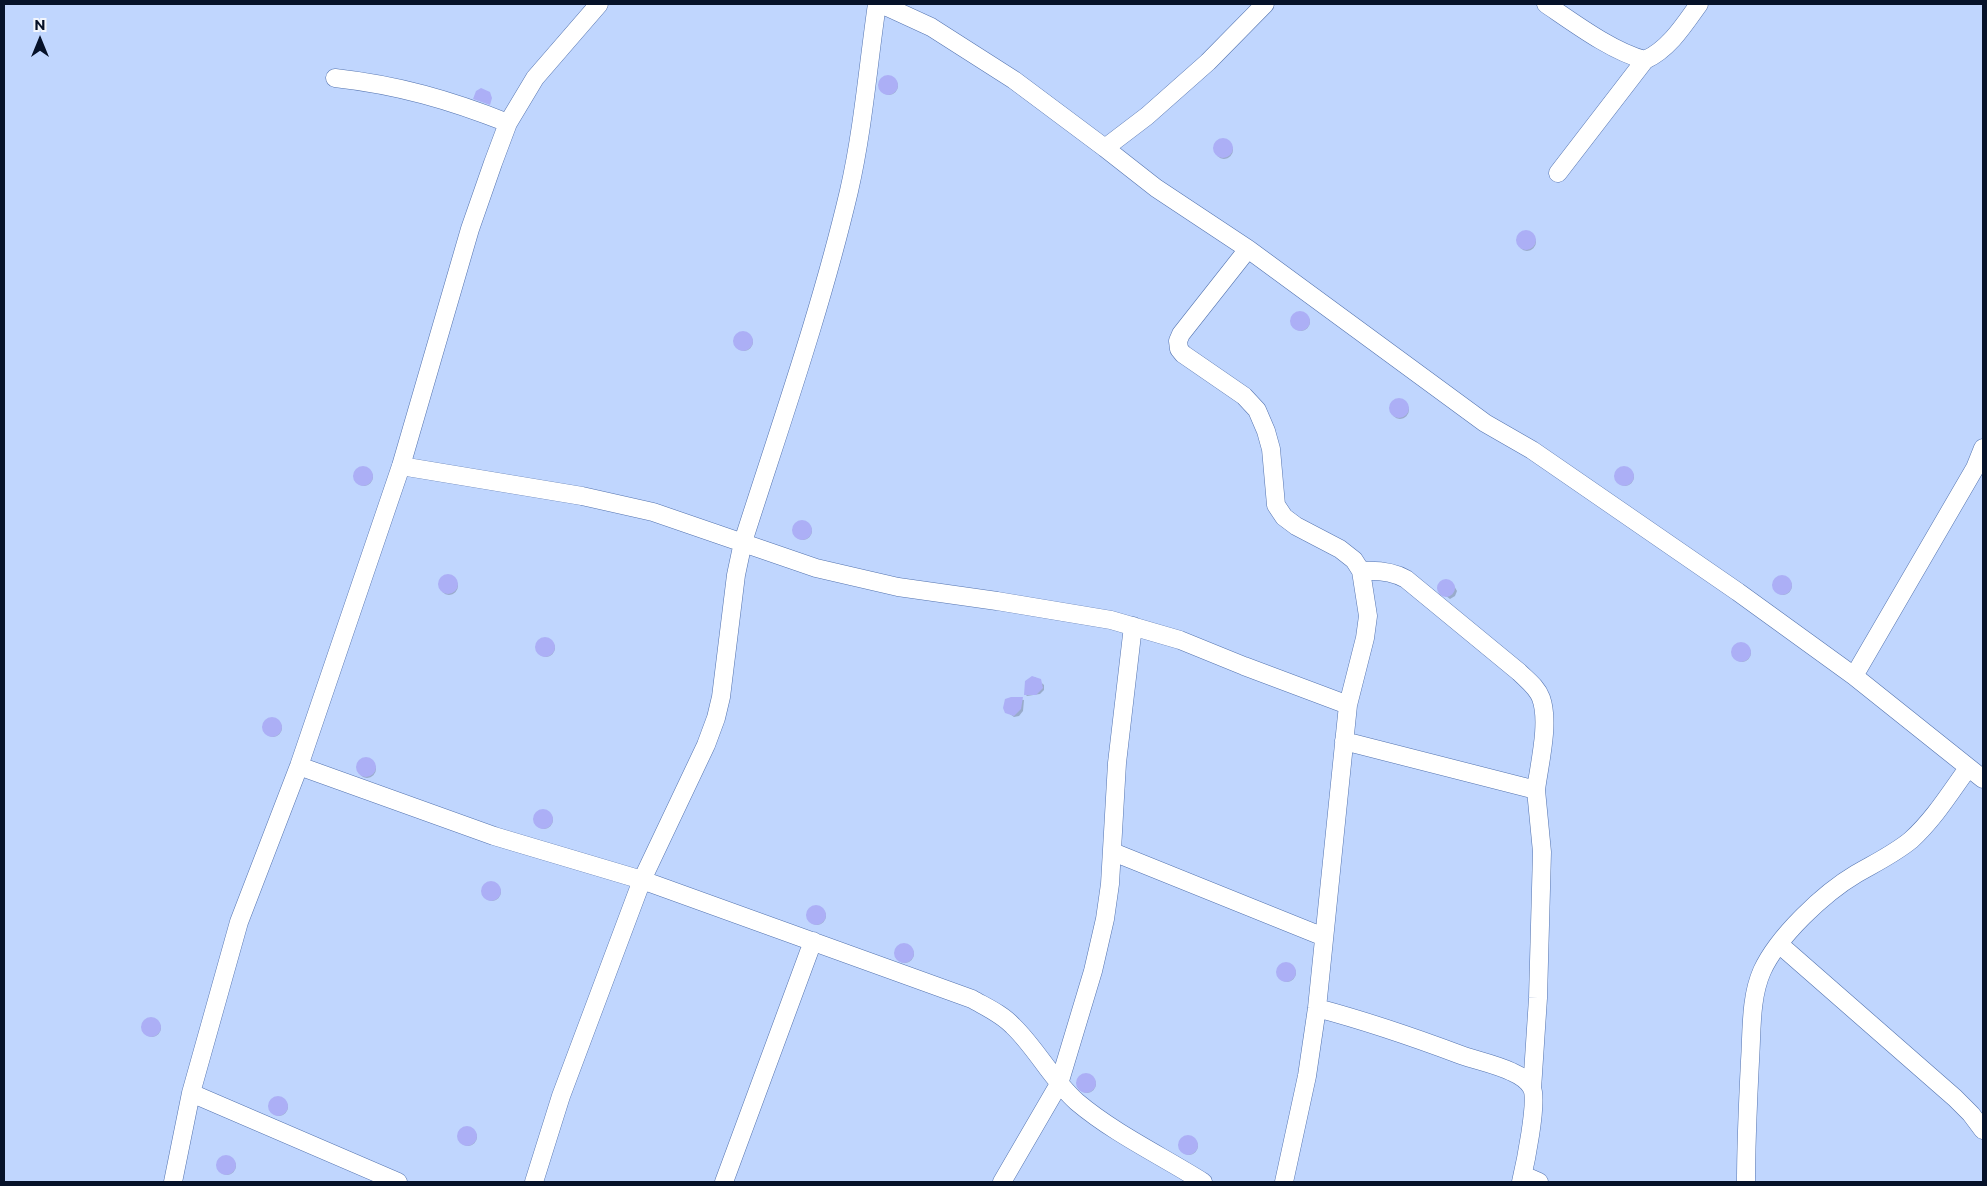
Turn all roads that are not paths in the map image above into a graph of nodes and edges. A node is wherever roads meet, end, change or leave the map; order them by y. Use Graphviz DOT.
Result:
graph roads {
  1 [pos="599,4"];
  2 [pos="877,4"];
  3 [pos="881,4"];
  4 [pos="1265,4"];
  5 [pos="1546,4"];
  6 [pos="1699,4"];
  7 [pos="1645,60"];
  8 [pos="335,78"];
  9 [pos="508,123"];
  10 [pos="1105,148"];
  11 [pos="1558,173"];
  12 [pos="1248,249"];
  13 [pos="1983,448"];
  14 [pos="401,466"];
  15 [pos="743,542"];
  16 [pos="1361,571"];
  17 [pos="1133,626"];
  18 [pos="1854,676"];
  19 [pos="1348,705"];
  20 [pos="1344,741"];
  21 [pos="299,766"];
  22 [pos="1968,768"];
  23 [pos="1983,779"];
  24 [pos="1536,790"];
  25 [pos="1113,852"];
  26 [pos="642,880"];
  27 [pos="1324,937"];
  28 [pos="813,941"];
  29 [pos="1778,944"];
  30 [pos="1316,1008"];
  31 [pos="1059,1084"];
  32 [pos="1532,1089"];
  33 [pos="191,1092"];
  34 [pos="1983,1130"];
  35 [pos="1522,1179"];
  36 [pos="174,1182"];
  37 [pos="398,1182"];
  38 [pos="534,1182"];
  39 [pos="724,1182"];
  40 [pos="1002,1182"];
  41 [pos="1203,1182"];
  42 [pos="1284,1182"];
  43 [pos="1539,1182"];
  44 [pos="1746,1182"];
  1 -- 9 [label="street"];
  2 -- 15 [label="street"];
  3 -- 10 [label="street"];
  4 -- 10 [label="street"];
  5 -- 7 [label="street"];
  6 -- 7 [label="street"];
  7 -- 11 [label="street"];
  8 -- 9 [label="street"];
  9 -- 14 [label="street"];
  10 -- 12 [label="street"];
  12 -- 16 [label="street"];
  12 -- 18 [label="street"];
  13 -- 18 [label="street"];
  14 -- 15 [label="street"];
  14 -- 21 [label="street"];
  15 -- 17 [label="street"];
  15 -- 26 [label="street"];
  16 -- 19 [label="street"];
  16 -- 24 [label="street"];
  17 -- 19 [label="street"];
  17 -- 25 [label="street"];
  18 -- 22 [label="street"];
  19 -- 20 [label="street"];
  20 -- 24 [label="street"];
  20 -- 27 [label="street"];
  21 -- 26 [label="street"];
  21 -- 33 [label="street"];
  22 -- 23 [label="street"];
  22 -- 29 [label="street"];
  24 -- 32 [label="street"];
  25 -- 27 [label="street"];
  25 -- 31 [label="street"];
  26 -- 28 [label="street"];
  26 -- 38 [label="street"];
  27 -- 30 [label="street"];
  28 -- 31 [label="street"];
  28 -- 39 [label="street"];
  29 -- 34 [label="street"];
  29 -- 44 [label="street"];
  30 -- 32 [label="street"];
  30 -- 42 [label="street"];
  31 -- 40 [label="street"];
  31 -- 41 [label="street"];
  32 -- 35 [label="street"];
  33 -- 36 [label="street"];
  33 -- 37 [label="street"];
  35 -- 43 [label="street"];
}
